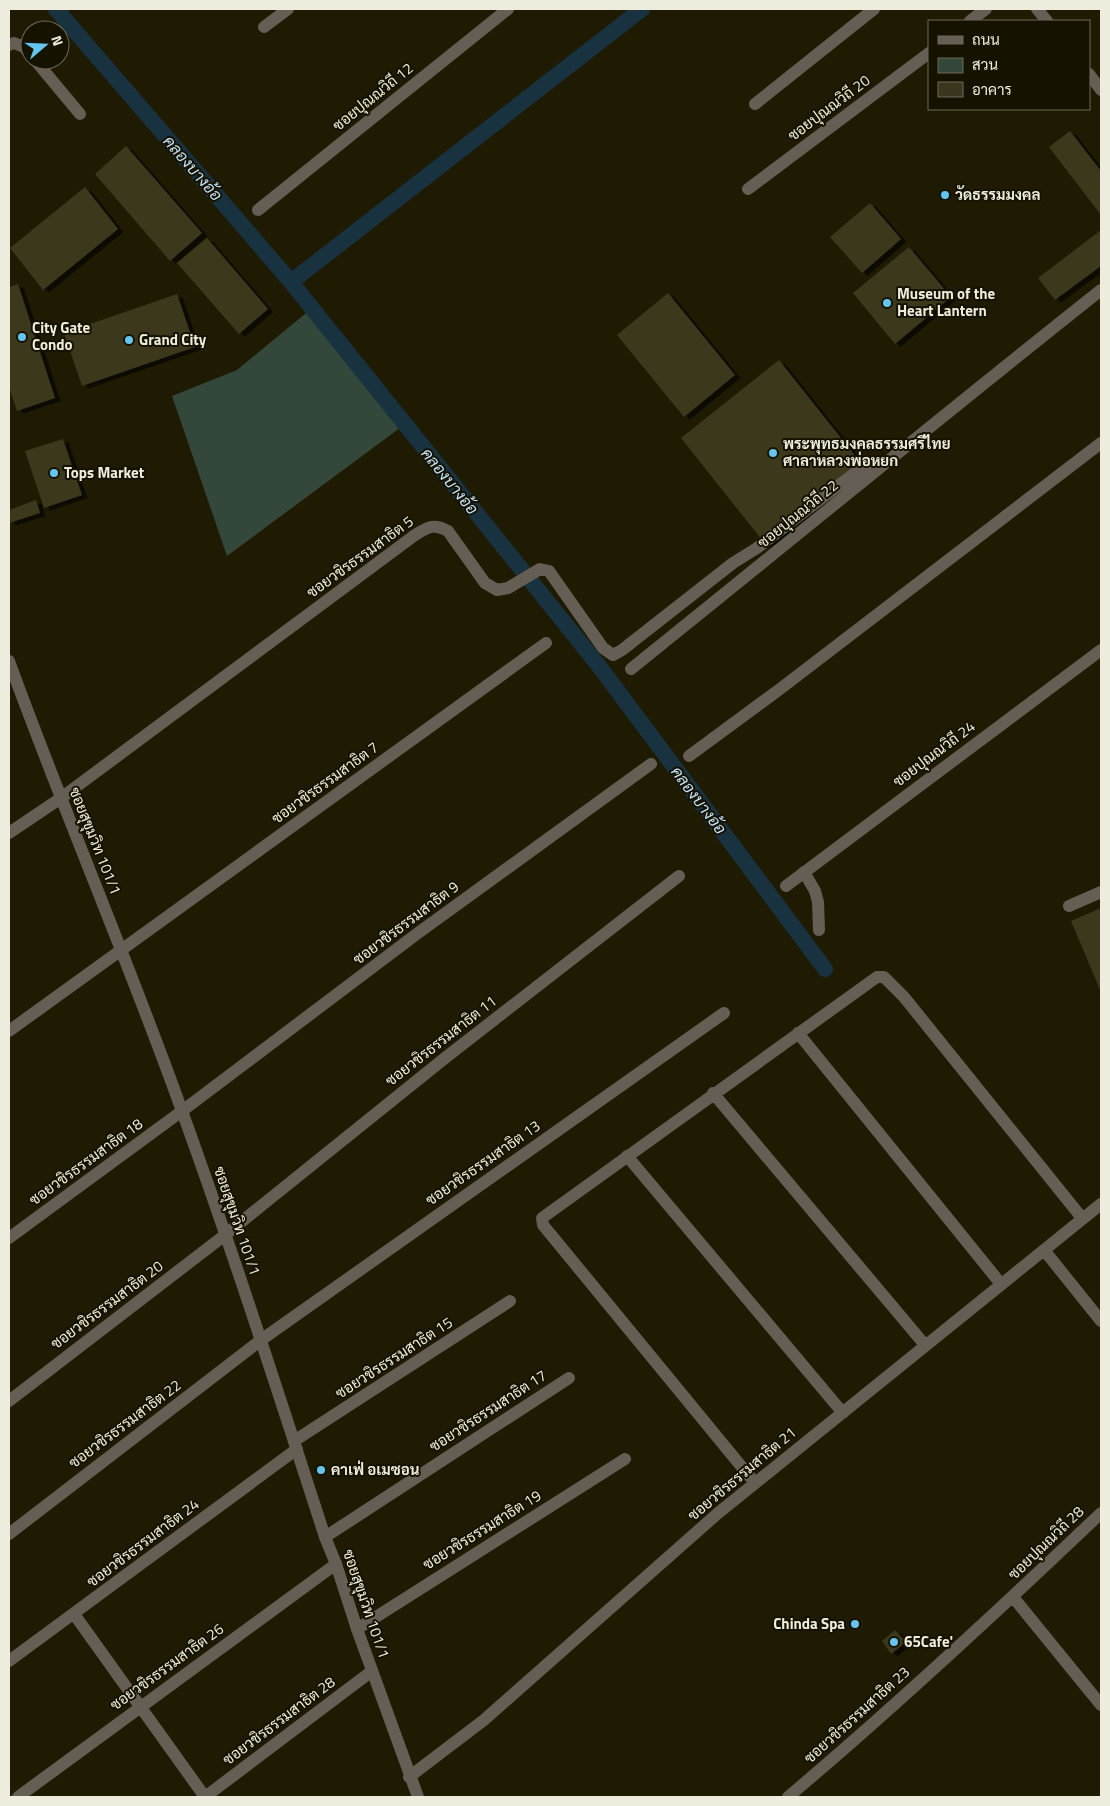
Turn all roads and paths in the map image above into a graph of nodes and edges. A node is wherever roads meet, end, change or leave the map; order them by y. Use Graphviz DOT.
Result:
graph roads {
  1 [pos="288,9"];
  2 [pos="508,9"];
  3 [pos="874,9"];
  4 [pos="986,9"];
  5 [pos="1037,9"];
  6 [pos="971,20"];
  7 [pos="1046,20"];
  8 [pos="264,27"];
  9 [pos="928,54"];
  10 [pos="43,70"];
  11 [pos="1090,75"];
  12 [pos="1101,90"];
  13 [pos="756,104"];
  14 [pos="80,114"];
  15 [pos="748,189"];
  16 [pos="258,210"];
  17 [pos="1101,290"];
  18 [pos="1101,443"];
  19 [pos="868,464"];
  20 [pos="546,643"];
  21 [pos="1101,650"];
  22 [pos="9,661"];
  23 [pos="631,670"];
  24 [pos="688,756"];
  25 [pos="651,764"];
  26 [pos="61,798"];
  27 [pos="9,833"];
  28 [pos="804,872"];
  29 [pos="679,876"];
  30 [pos="786,886"];
  31 [pos="1101,892"];
  32 [pos="1069,906"];
  33 [pos="819,930"];
  34 [pos="122,950"];
  35 [pos="724,1013"];
  36 [pos="9,1031"];
  37 [pos="798,1033"];
  38 [pos="713,1093"];
  39 [pos="182,1111"];
  40 [pos="627,1156"];
  41 [pos="1101,1204"];
  42 [pos="1082,1218"];
  43 [pos="225,1235"];
  44 [pos="9,1238"];
  45 [pos="1044,1250"];
  46 [pos="1001,1284"];
  47 [pos="510,1301"];
  48 [pos="1101,1320"];
  49 [pos="261,1340"];
  50 [pos="926,1345"];
  51 [pos="569,1378"];
  52 [pos="9,1401"];
  53 [pos="842,1413"];
  54 [pos="295,1445"];
  55 [pos="625,1459"];
  56 [pos="755,1483"];
  57 [pos="1101,1513"];
  58 [pos="9,1534"];
  59 [pos="325,1537"];
  60 [pos="336,1564"];
  61 [pos="1013,1597"];
  62 [pos="74,1614"];
  63 [pos="357,1629"];
  64 [pos="9,1661"];
  65 [pos="372,1671"];
  66 [pos="1101,1705"];
  67 [pos="141,1707"];
  68 [pos="410,1777"];
  69 [pos="18,1797"];
  70 [pos="205,1797"];
  71 [pos="418,1797"];
  72 [pos="788,1797"];
  1 -- 8 [label="street"];
  2 -- 16 [label="street, ซอยปุณณวิถี 12"];
  3 -- 13 [label="street"];
  4 -- 6 [label="street"];
  5 -- 7 [label="street"];
  9 -- 15 [label="street, ซอยปุณณวิถี 20"];
  10 -- 14 [label="street"];
  11 -- 12 [label="street"];
  17 -- 23 [label="street, ซอยปุณณวิถี 22"];
  18 -- 24 [label="street"];
  19 -- 26 [label="street, ซอยวชิรธรรมสาธิต 5"];
  20 -- 34 [label="street, ซอยวชิรธรรมสาธิต 7"];
  21 -- 28 [label="street, ซอยปุณณวิถี 24"];
  22 -- 26 [label="street, ซอยสุขุมวิท 101/1"];
  25 -- 39 [label="street, ซอยวชิรธรรมสาธิต 9"];
  26 -- 27 [label="street"];
  26 -- 34 [label="street, ซอยสุขุมวิท 101/1"];
  28 -- 30 [label="street, ซอยปุณณวิถี 24"];
  28 -- 33 [label="street"];
  29 -- 43 [label="street, ซอยวชิรธรรมสาธิต 11"];
  31 -- 32 [label="street"];
  34 -- 36 [label="street, ซอยวชิรธรรมสาธิต 7"];
  34 -- 39 [label="street, ซอยสุขุมวิท 101/1"];
  35 -- 49 [label="street, ซอยวชิรธรรมสาธิต 13"];
  37 -- 38 [label="street"];
  37 -- 42 [label="street"];
  37 -- 46 [label="street"];
  38 -- 40 [label="street"];
  38 -- 50 [label="street"];
  39 -- 43 [label="street, ซอยสุขุมวิท 101/1"];
  39 -- 44 [label="street, ซอยวชิรธรรมสาธิต 18"];
  40 -- 53 [label="street"];
  40 -- 56 [label="street"];
  41 -- 42 [label="street, ซอยวชิรธรรมสาธิต 21"];
  42 -- 45 [label="street, ซอยวชิรธรรมสาธิต 21"];
  43 -- 49 [label="street, ซอยสุขุมวิท 101/1"];
  43 -- 52 [label="street, ซอยวชิรธรรมสาธิต 20"];
  45 -- 46 [label="street, ซอยวชิรธรรมสาธิต 21"];
  45 -- 48 [label="street"];
  46 -- 50 [label="street, ซอยวชิรธรรมสาธิต 21"];
  47 -- 54 [label="street, ซอยวชิรธรรมสาธิต 15"];
  49 -- 54 [label="street, ซอยสุขุมวิท 101/1"];
  49 -- 58 [label="street, ซอยวชิรธรรมสาธิต 22"];
  50 -- 53 [label="street, ซอยวชิรธรรมสาธิต 21"];
  51 -- 59 [label="street, ซอยวชิรธรรมสาธิต 17"];
  53 -- 56 [label="street, ซอยวชิรธรรมสาธิต 21"];
  54 -- 59 [label="street, ซอยสุขุมวิท 101/1"];
  54 -- 62 [label="street, ซอยวชิรธรรมสาธิต 24"];
  55 -- 63 [label="street, ซอยวชิรธรรมสาธิต 19"];
  56 -- 68 [label="street, ซอยวชิรธรรมสาธิต 21"];
  57 -- 61 [label="street, ซอยปุณณวิถี 28"];
  59 -- 60 [label="street, ซอยสุขุมวิท 101/1"];
  60 -- 63 [label="street, ซอยสุขุมวิท 101/1"];
  60 -- 67 [label="street, ซอยวชิรธรรมสาธิต 26"];
  61 -- 66 [label="street"];
  61 -- 72 [label="street, ซอยวชิรธรรมสาธิต 23"];
  62 -- 64 [label="street, ซอยวชิรธรรมสาธิต 24"];
  62 -- 67 [label="street"];
  63 -- 65 [label="street, ซอยสุขุมวิท 101/1"];
  65 -- 68 [label="street, ซอยสุขุมวิท 101/1"];
  65 -- 70 [label="street, ซอยวชิรธรรมสาธิต 28"];
  67 -- 69 [label="street, ซอยวชิรธรรมสาธิต 26"];
  67 -- 70 [label="street"];
  68 -- 71 [label="street, ซอยสุขุมวิท 101/1"];
}
